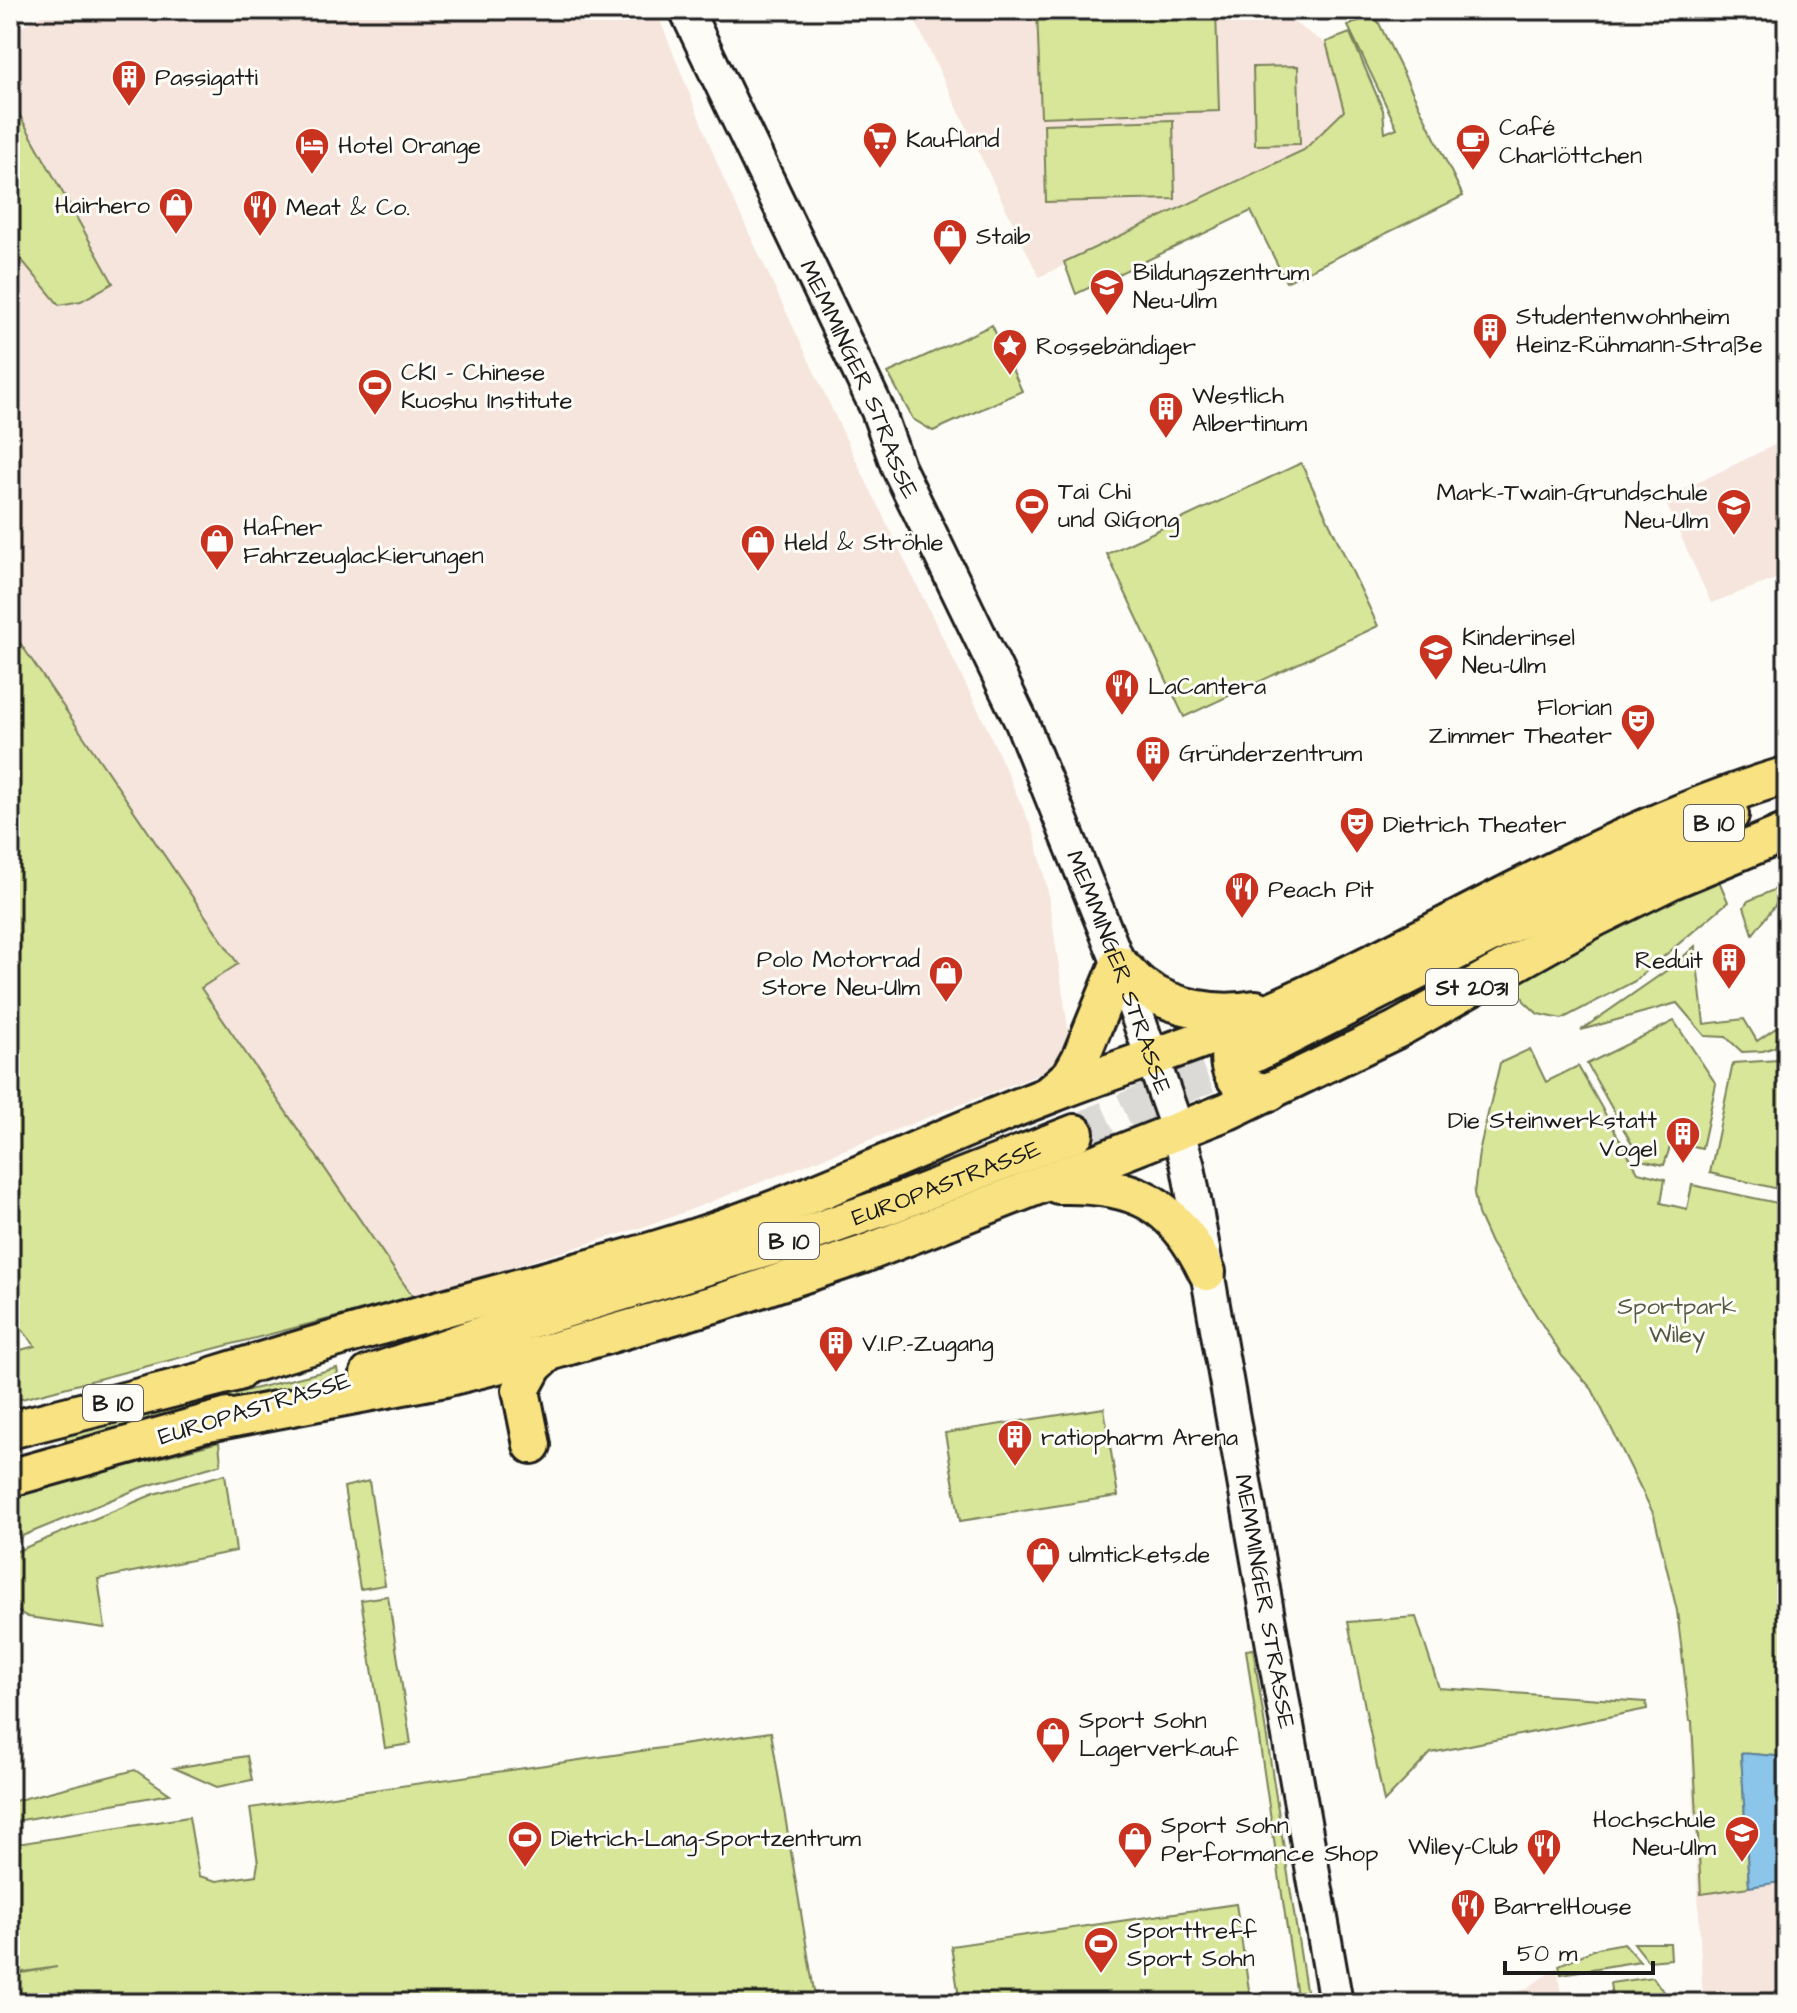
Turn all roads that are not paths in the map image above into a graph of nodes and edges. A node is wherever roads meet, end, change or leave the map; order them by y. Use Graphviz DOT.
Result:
graph roads {
  1 [pos="686,10"];
  2 [pos="1787,775"];
  3 [pos="1787,792"];
  4 [pos="1787,810"];
  5 [pos="1787,832"];
  6 [pos="1645,860"];
  7 [pos="1119,964"];
  8 [pos="1287,1003"];
  9 [pos="1244,1040"];
  10 [pos="1153,1057"];
  11 [pos="1270,1092"];
  12 [pos="1048,1095"];
  13 [pos="1178,1131"];
  14 [pos="1075,1133"];
  15 [pos="1084,1168"];
  16 [pos="1044,1185"];
  17 [pos="1207,1272"];
  18 [pos="496,1330"];
  19 [pos="549,1352"];
  20 [pos="215,1375"];
  21 [pos="445,1378"];
  22 [pos="521,1390"];
  23 [pos="208,1423"];
  24 [pos="10,1430"];
  25 [pos="532,1445"];
  26 [pos="10,1478"];
  27 [pos="1336,2003"];
  1 -- 7 [label="main road, MEMMINGER STRASSE"];
  2 -- 8 [label="main road, St 2031"];
  3 -- 6 [label="main road, B 10"];
  4 -- 6 [label="main road, B 10"];
  5 -- 11 [label="main road, St 2031"];
  6 -- 9 [label="main road, B 10"];
  7 -- 8 [label="main road"];
  7 -- 10 [label="main road, MEMMINGER STRASSE"];
  7 -- 12 [label="main road"];
  8 -- 9 [label="main road, St 2031"];
  9 -- 10 [label="main road, St 2031"];
  9 -- 11 [label="main road"];
  10 -- 12 [label="main road"];
  10 -- 13 [label="main road, MEMMINGER STRASSE"];
  11 -- 13 [label="main road, St 2031"];
  12 -- 15 [label="main road"];
  12 -- 20 [label="main road"];
  13 -- 15 [label="main road"];
  13 -- 17 [label="main road, MEMMINGER STRASSE"];
  14 -- 18 [label="main road, EUROPASTRASSE / B 10"];
  15 -- 16 [label="main road"];
  16 -- 17 [label="main road"];
  16 -- 19 [label="main road"];
  17 -- 27 [label="main road, MEMMINGER STRASSE"];
  18 -- 20 [label="main road, EUROPASTRASSE / B 10"];
  18 -- 23 [label="main road, EUROPASTRASSE / B 10"];
  19 -- 21 [label="main road"];
  19 -- 22 [label="main road"];
  20 -- 24 [label="main road, EUROPASTRASSE / B 10"];
  21 -- 22 [label="main road"];
  21 -- 23 [label="main road"];
  22 -- 25 [label="main road"];
  23 -- 26 [label="main road, EUROPASTRASSE / B 10"];
}
